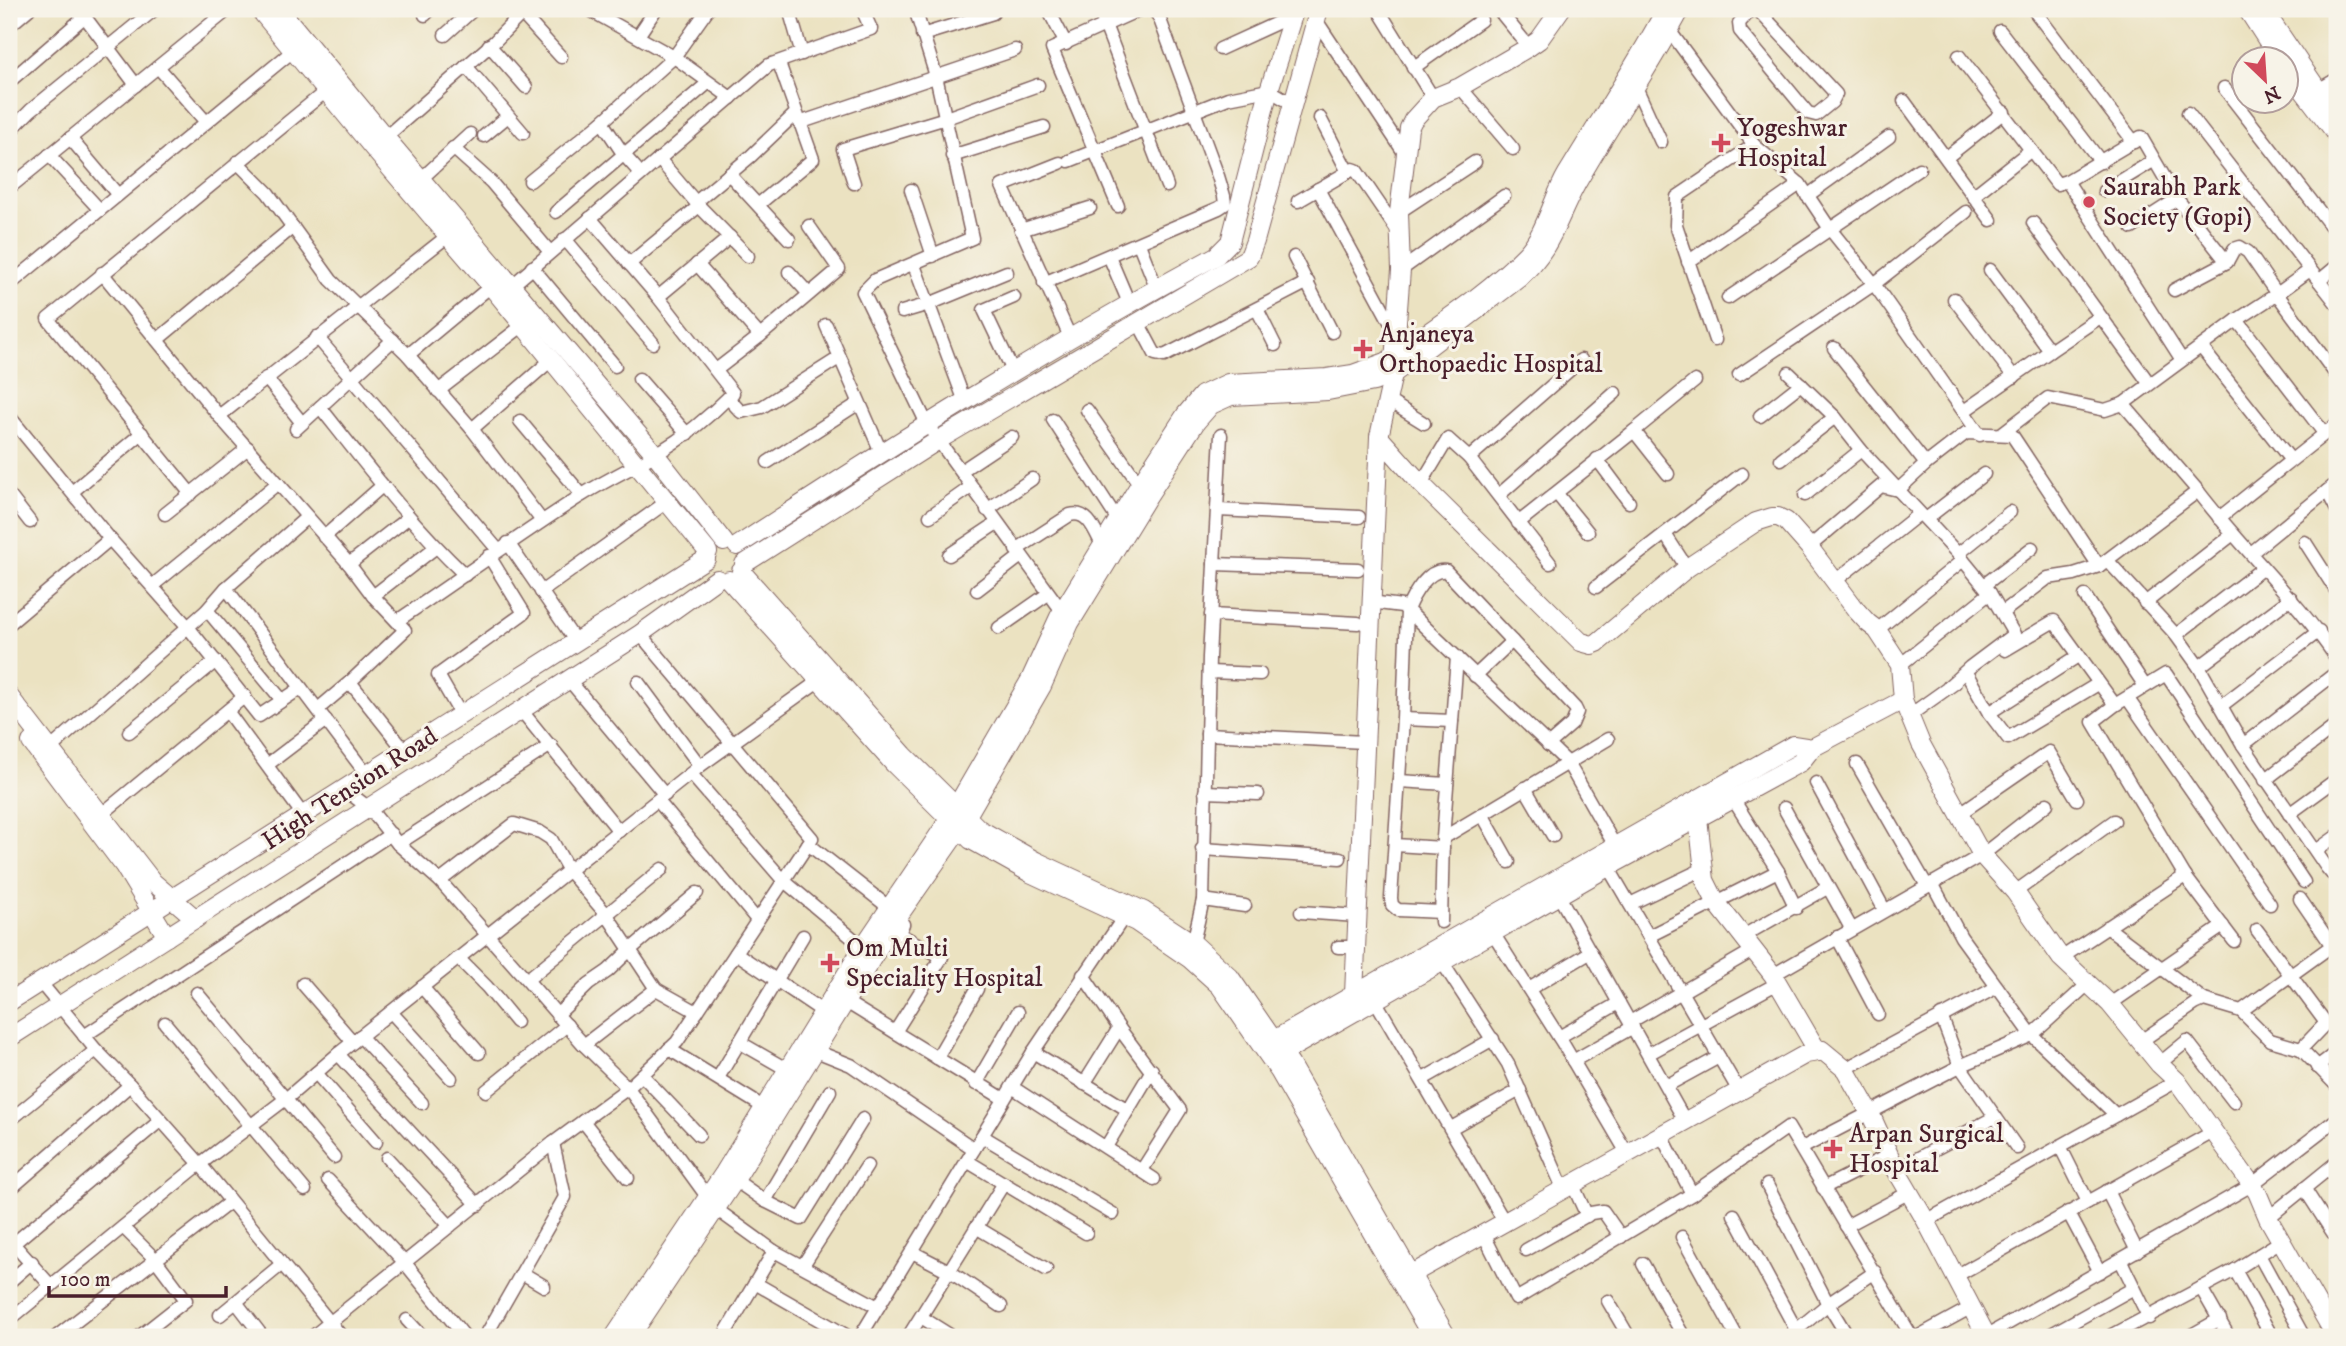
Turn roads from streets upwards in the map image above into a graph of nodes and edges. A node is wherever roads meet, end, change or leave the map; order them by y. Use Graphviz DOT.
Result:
graph roads {
  1 [pos="29,9"];
  2 [pos="155,9"];
  3 [pos="229,9"];
  4 [pos="259,9"];
  5 [pos="279,9"];
  6 [pos="474,9"];
  7 [pos="588,9"];
  8 [pos="656,9"];
  9 [pos="708,9"];
  10 [pos="789,9"];
  11 [pos="862,9"];
  12 [pos="915,9"];
  13 [pos="1048,9"];
  14 [pos="1100,9"];
  15 [pos="1141,9"];
  16 [pos="1153,9"];
  17 [pos="1378,9"];
  18 [pos="1498,9"];
  19 [pos="1561,9"];
  20 [pos="1681,9"];
  21 [pos="1755,9"];
  22 [pos="2033,9"];
  23 [pos="2247,9"];
  24 [pos="2263,9"];
  25 [pos="524,11"];
  26 [pos="1293,12"];
  27 [pos="82,13"];
  28 [pos="993,13"];
  29 [pos="1317,14"];
  30 [pos="1665,19"];
  31 [pos="1481,20"];
  32 [pos="1107,24"];
  33 [pos="9,26"];
  34 [pos="2000,31"];
  35 [pos="445,35"];
  36 [pos="922,35"];
  37 [pos="638,36"];
  38 [pos="1066,44"];
  39 [pos="489,46"];
  40 [pos="2271,46"];
  41 [pos="108,47"];
  42 [pos="1529,47"];
  43 [pos="1220,49"];
  44 [pos="294,50"];
  45 [pos="1015,50"];
  46 [pos="802,54"];
  47 [pos="1959,56"];
  48 [pos="561,57"];
  49 [pos="674,57"];
  50 [pos="779,64"];
  51 [pos="466,66"];
  52 [pos="158,67"];
  53 [pos="1413,68"];
  54 [pos="936,76"];
  55 [pos="2337,79"];
  56 [pos="11,80"];
  57 [pos="2300,80"];
  58 [pos="708,83"];
  59 [pos="135,85"];
  60 [pos="1038,85"];
  61 [pos="526,87"];
  62 [pos="1636,87"];
  63 [pos="1460,88"];
  64 [pos="2224,88"];
  65 [pos="1269,90"];
  66 [pos="326,91"];
  67 [pos="2313,93"];
  68 [pos="731,98"];
  69 [pos="1433,98"];
  70 [pos="1904,101"];
  71 [pos="1293,104"];
  72 [pos="2004,112"];
  73 [pos="1194,113"];
  74 [pos="2188,113"];
  75 [pos="2337,115"];
  76 [pos="508,116"];
  77 [pos="797,118"];
  78 [pos="946,118"];
  79 [pos="1320,118"];
  80 [pos="206,122"];
  81 [pos="602,122"];
  82 [pos="1044,127"];
  83 [pos="1145,130"];
  84 [pos="9,132"];
  85 [pos="523,133"];
  86 [pos="470,134"];
  87 [pos="2337,135"];
  88 [pos="484,136"];
  89 [pos="1889,136"];
  90 [pos="69,138"];
  91 [pos="1661,142"];
  92 [pos="2134,142"];
  93 [pos="379,143"];
  94 [pos="1754,145"];
  95 [pos="453,148"];
  96 [pos="1513,149"];
  97 [pos="1096,150"];
  98 [pos="2031,150"];
  99 [pos="1405,154"];
  100 [pos="49,155"];
  101 [pos="624,155"];
  102 [pos="952,156"];
  103 [pos="1947,157"];
  104 [pos="659,159"];
  105 [pos="237,162"];
  106 [pos="1475,162"];
  107 [pos="2101,162"];
  108 [pos="2153,162"];
  109 [pos="1919,169"];
  110 [pos="1348,172"];
  111 [pos="641,174"];
  112 [pos="729,174"];
  113 [pos="421,179"];
  114 [pos="530,181"];
  115 [pos="2067,181"];
  116 [pos="854,183"];
  117 [pos="1800,184"];
  118 [pos="1167,186"];
  119 [pos="9,188"];
  120 [pos="1318,189"];
  121 [pos="911,190"];
  122 [pos="2104,191"];
  123 [pos="118,195"];
  124 [pos="1973,195"];
  125 [pos="1504,196"];
  126 [pos="1807,196"];
  127 [pos="2177,199"];
  128 [pos="1561,200"];
  129 [pos="1298,201"];
  130 [pos="697,204"];
  131 [pos="759,204"];
  132 [pos="1118,206"];
  133 [pos="1090,208"];
  134 [pos="100,210"];
  135 [pos="556,212"];
  136 [pos="1399,212"];
  137 [pos="1966,212"];
  138 [pos="590,218"];
  139 [pos="1991,220"];
  140 [pos="2033,223"];
  141 [pos="809,226"];
  142 [pos="293,227"];
  143 [pos="2133,228"];
  144 [pos="1830,229"];
  145 [pos="1021,230"];
  146 [pos="1400,234"];
  147 [pos="2337,234"];
  148 [pos="449,235"];
  149 [pos="730,237"];
  150 [pos="565,239"];
  151 [pos="789,239"];
  152 [pos="1139,244"];
  153 [pos="550,252"];
  154 [pos="748,256"];
  155 [pos="933,256"];
  156 [pos="1109,256"];
  157 [pos="1294,257"];
  158 [pos="1688,262"];
  159 [pos="2227,262"];
  160 [pos="629,264"];
  161 [pos="697,264"];
  162 [pos="914,265"];
  163 [pos="2337,266"];
  164 [pos="532,267"];
  165 [pos="1401,270"];
  166 [pos="1990,270"];
  167 [pos="2310,270"];
  168 [pos="789,272"];
  169 [pos="1007,272"];
  170 [pos="102,274"];
  171 [pos="1153,278"];
  172 [pos="2319,281"];
  173 [pos="1308,282"];
  174 [pos="1044,283"];
  175 [pos="1874,284"];
  176 [pos="9,285"];
  177 [pos="501,289"];
  178 [pos="2174,290"];
  179 [pos="809,294"];
  180 [pos="2277,294"];
  181 [pos="658,297"];
  182 [pos="1014,298"];
  183 [pos="1728,298"];
  184 [pos="1954,299"];
  185 [pos="1129,303"];
  186 [pos="929,304"];
  187 [pos="2337,304"];
  188 [pos="359,305"];
  189 [pos="1257,309"];
  190 [pos="902,312"];
  191 [pos="2099,317"];
  192 [pos="2237,320"];
  193 [pos="1138,321"];
  194 [pos="826,325"];
  195 [pos="522,326"];
  196 [pos="1088,326"];
  197 [pos="1332,331"];
  198 [pos="1396,332"];
  199 [pos="760,336"];
  200 [pos="317,337"];
  201 [pos="1070,337"];
  202 [pos="157,340"];
  203 [pos="393,340"];
  204 [pos="1715,340"];
  205 [pos="653,344"];
  206 [pos="1099,344"];
  207 [pos="1275,345"];
  208 [pos="2201,346"];
  209 [pos="1835,348"];
  210 [pos="2050,351"];
  211 [pos="408,355"];
  212 [pos="839,358"];
  213 [pos="1581,360"];
  214 [pos="2182,360"];
  215 [pos="550,361"];
  216 [pos="1394,365"];
  217 [pos="615,366"];
  218 [pos="716,370"];
  219 [pos="1013,370"];
  220 [pos="1789,373"];
  221 [pos="1739,375"];
  222 [pos="2337,376"];
  223 [pos="266,377"];
  224 [pos="2014,377"];
  225 [pos="351,379"];
  226 [pos="639,379"];
  227 [pos="1695,381"];
  228 [pos="2149,383"];
  229 [pos="1801,384"];
  230 [pos="438,391"];
  231 [pos="1615,393"];
  232 [pos="728,398"];
  233 [pos="1387,400"];
  234 [pos="965,402"];
  235 [pos="859,403"];
  236 [pos="2123,404"];
  237 [pos="320,407"];
  238 [pos="1087,410"];
  239 [pos="1964,411"];
  240 [pos="219,415"];
  241 [pos="9,416"];
  242 [pos="1760,416"];
  243 [pos="1835,417"];
  244 [pos="1053,420"];
  245 [pos="520,421"];
  246 [pos="1424,423"];
  247 [pos="2337,424"];
  248 [pos="19,429"];
  249 [pos="471,429"];
  250 [pos="1634,431"];
  251 [pos="142,433"];
  252 [pos="932,433"];
  253 [pos="2324,433"];
  254 [pos="687,434"];
  255 [pos="2001,434"];
  256 [pos="1221,435"];
  257 [pos="1980,435"];
  258 [pos="1012,437"];
  259 [pos="1378,437"];
  260 [pos="9,438"];
  261 [pos="248,448"];
  262 [pos="1861,450"];
  263 [pos="881,452"];
  264 [pos="655,454"];
  265 [pos="1469,458"];
  266 [pos="1597,459"];
  267 [pos="1781,459"];
  268 [pos="2290,459"];
  269 [pos="768,462"];
  270 [pos="636,463"];
  271 [pos="1926,464"];
  272 [pos="961,471"];
  273 [pos="1668,474"];
  274 [pos="1742,474"];
  275 [pos="1984,474"];
  276 [pos="1032,479"];
  277 [pos="278,483"];
  278 [pos="1421,484"];
  279 [pos="1140,485"];
  280 [pos="382,486"];
  281 [pos="971,487"];
  282 [pos="2332,487"];
  283 [pos="1898,490"];
  284 [pos="2198,491"];
  285 [pos="72,492"];
  286 [pos="191,494"];
  287 [pos="1557,494"];
  288 [pos="9,495"];
  289 [pos="582,495"];
  290 [pos="1499,495"];
  291 [pos="1805,495"];
  292 [pos="668,501"];
  293 [pos="1629,502"];
  294 [pos="988,510"];
  295 [pos="1217,510"];
  296 [pos="2337,510"];
  297 [pos="2010,512"];
  298 [pos="165,514"];
  299 [pos="930,516"];
  300 [pos="307,517"];
  301 [pos="409,517"];
  302 [pos="1359,517"];
  303 [pos="1923,517"];
  304 [pos="2219,518"];
  305 [pos="542,521"];
  306 [pos="30,522"];
  307 [pos="997,523"];
  308 [pos="1518,523"];
  309 [pos="1122,526"];
  310 [pos="1588,533"];
  311 [pos="1665,534"];
  312 [pos="2233,534"];
  313 [pos="324,537"];
  314 [pos="110,539"];
  315 [pos="2305,542"];
  316 [pos="731,544"];
  317 [pos="1102,545"];
  318 [pos="436,547"];
  319 [pos="1809,547"];
  320 [pos="2032,548"];
  321 [pos="498,550"];
  322 [pos="2251,552"];
  323 [pos="1019,553"];
  324 [pos="949,555"];
  325 [pos="707,556"];
  326 [pos="1960,557"];
  327 [pos="1550,563"];
  328 [pos="2103,563"];
  329 [pos="349,564"];
  330 [pos="1214,564"];
  331 [pos="1687,568"];
  332 [pos="2263,568"];
  333 [pos="1358,569"];
  334 [pos="733,573"];
  335 [pos="464,575"];
  336 [pos="1835,581"];
  337 [pos="152,586"];
  338 [pos="1596,587"];
  339 [pos="226,588"];
  340 [pos="1987,589"];
  341 [pos="977,590"];
  342 [pos="541,592"];
  343 [pos="2337,592"];
  344 [pos="1048,594"];
  345 [pos="373,596"];
  346 [pos="2085,596"];
  347 [pos="2291,598"];
  348 [pos="1370,602"];
  349 [pos="2145,603"];
  350 [pos="207,610"];
  351 [pos="1407,610"];
  352 [pos="2003,611"];
  353 [pos="1211,615"];
  354 [pos="1066,618"];
  355 [pos="397,621"];
  356 [pos="1358,623"];
  357 [pos="9,624"];
  358 [pos="188,627"];
  359 [pos="999,628"];
  360 [pos="1877,630"];
  361 [pos="2319,631"];
  362 [pos="640,634"];
  363 [pos="2176,635"];
  364 [pos="2016,637"];
  365 [pos="1512,641"];
  366 [pos="576,642"];
  367 [pos="2078,656"];
  368 [pos="1457,657"];
  369 [pos="2337,659"];
  370 [pos="216,661"];
  371 [pos="1900,665"];
  372 [pos="2199,667"];
  373 [pos="1209,672"];
  374 [pos="2337,672"];
  375 [pos="1260,674"];
  376 [pos="1475,676"];
  377 [pos="1968,676"];
  378 [pos="824,677"];
  379 [pos="569,680"];
  380 [pos="350,682"];
  381 [pos="638,682"];
  382 [pos="2098,684"];
  383 [pos="1949,686"];
  384 [pos="2145,686"];
  385 [pos="301,688"];
  386 [pos="9,696"];
  387 [pos="245,696"];
  388 [pos="2128,699"];
  389 [pos="282,700"];
  390 [pos="2115,705"];
  391 [pos="2221,706"];
  392 [pos="1906,707"];
  393 [pos="318,709"];
  394 [pos="227,710"];
  395 [pos="521,710"];
  396 [pos="1989,713"];
  397 [pos="9,715"];
  398 [pos="461,715"];
  399 [pos="1404,719"];
  400 [pos="326,720"];
  401 [pos="1452,721"];
  402 [pos="2337,725"];
  403 [pos="129,732"];
  404 [pos="1207,734"];
  405 [pos="1608,739"];
  406 [pos="1364,741"];
  407 [pos="731,744"];
  408 [pos="1548,745"];
  409 [pos="2243,745"];
  410 [pos="551,746"];
  411 [pos="51,748"];
  412 [pos="1812,748"];
  413 [pos="405,751"];
  414 [pos="1568,763"];
  415 [pos="1857,764"];
  416 [pos="267,765"];
  417 [pos="696,770"];
  418 [pos="367,775"];
  419 [pos="2337,779"];
  420 [pos="2265,780"];
  421 [pos="1399,781"];
  422 [pos="1816,783"];
  423 [pos="1447,784"];
  424 [pos="1525,788"];
  425 [pos="344,789"];
  426 [pos="1205,792"];
  427 [pos="1258,794"];
  428 [pos="662,798"];
  429 [pos="1733,799"];
  430 [pos="2077,799"];
  431 [pos="2047,804"];
  432 [pos="369,808"];
  433 [pos="1784,808"];
  434 [pos="102,814"];
  435 [pos="1482,814"];
  436 [pos="1959,814"];
  437 [pos="2288,814"];
  438 [pos="303,815"];
  439 [pos="958,818"];
  440 [pos="1698,818"];
  441 [pos="2114,821"];
  442 [pos="619,831"];
  443 [pos="1553,836"];
  444 [pos="2337,836"];
  445 [pos="394,839"];
  446 [pos="1443,843"];
  447 [pos="808,844"];
  448 [pos="1395,845"];
  449 [pos="1202,849"];
  450 [pos="2316,852"];
  451 [pos="1982,855"];
  452 [pos="1340,858"];
  453 [pos="1616,858"];
  454 [pos="1509,862"];
  455 [pos="662,869"];
  456 [pos="1703,869"];
  457 [pos="569,871"];
  458 [pos="1778,871"];
  459 [pos="2337,871"];
  460 [pos="2185,876"];
  461 [pos="783,880"];
  462 [pos="440,881"];
  463 [pos="2304,882"];
  464 [pos="1929,885"];
  465 [pos="1827,888"];
  466 [pos="2015,892"];
  467 [pos="697,893"];
  468 [pos="1559,896"];
  469 [pos="171,898"];
  470 [pos="2301,899"];
  471 [pos="1203,900"];
  472 [pos="1716,902"];
  473 [pos="1630,904"];
  474 [pos="2270,904"];
  475 [pos="1245,906"];
  476 [pos="1796,908"];
  477 [pos="1884,909"];
  478 [pos="152,910"];
  479 [pos="1129,911"];
  480 [pos="1301,912"];
  481 [pos="895,914"];
  482 [pos="607,915"];
  483 [pos="1357,916"];
  484 [pos="195,919"];
  485 [pos="757,920"];
  486 [pos="2223,926"];
  487 [pos="1851,928"];
  488 [pos="2107,928"];
  489 [pos="2257,930"];
  490 [pos="1493,933"];
  491 [pos="487,934"];
  492 [pos="803,936"];
  493 [pos="1649,936"];
  494 [pos="1837,936"];
  495 [pos="167,937"];
  496 [pos="2234,941"];
  497 [pos="1193,943"];
  498 [pos="1748,943"];
  499 [pos="2335,947"];
  500 [pos="631,949"];
  501 [pos="868,951"];
  502 [pos="736,953"];
  503 [pos="1591,953"];
  504 [pos="457,958"];
  505 [pos="2061,958"];
  506 [pos="1442,962"];
  507 [pos="2161,968"];
  508 [pos="1083,975"];
  509 [pos="2291,975"];
  510 [pos="528,979"];
  511 [pos="1776,979"];
  512 [pos="40,982"];
  513 [pos="776,982"];
  514 [pos="303,984"];
  515 [pos="2088,984"];
  516 [pos="422,987"];
  517 [pos="1997,987"];
  518 [pos="656,989"];
  519 [pos="977,989"];
  520 [pos="1529,989"];
  521 [pos="1681,992"];
  522 [pos="197,993"];
  523 [pos="1375,1000"];
  524 [pos="2204,1000"];
  525 [pos="9,1002"];
  526 [pos="846,1002"];
  527 [pos="1356,1002"];
  528 [pos="1619,1003"];
  529 [pos="2110,1004"];
  530 [pos="61,1005"];
  531 [pos="2241,1011"];
  532 [pos="391,1012"];
  533 [pos="696,1012"];
  534 [pos="1018,1013"];
  535 [pos="1878,1014"];
  536 [pos="557,1015"];
  537 [pos="829,1016"];
  538 [pos="1941,1016"];
  539 [pos="516,1022"];
  540 [pos="165,1023"];
  541 [pos="1631,1024"];
  542 [pos="567,1025"];
  543 [pos="1700,1026"];
  544 [pos="1119,1028"];
  545 [pos="895,1032"];
  546 [pos="2032,1035"];
  547 [pos="84,1036"];
  548 [pos="1559,1037"];
  549 [pos="9,1038"];
  550 [pos="356,1039"];
  551 [pos="1493,1039"];
  552 [pos="2141,1041"];
  553 [pos="738,1042"];
  554 [pos="584,1045"];
  555 [pos="669,1049"];
  556 [pos="2301,1049"];
  557 [pos="96,1050"];
  558 [pos="1272,1050"];
  559 [pos="816,1051"];
  560 [pos="1033,1052"];
  561 [pos="1818,1052"];
  562 [pos="2337,1052"];
  563 [pos="338,1054"];
  564 [pos="479,1054"];
  565 [pos="1648,1054"];
  566 [pos="1719,1057"];
  567 [pos="937,1058"];
  568 [pos="1573,1061"];
  569 [pos="2159,1064"];
  570 [pos="1960,1066"];
  571 [pos="2318,1067"];
  572 [pos="1845,1069"];
  573 [pos="788,1070"];
  574 [pos="1152,1070"];
  575 [pos="316,1073"];
  576 [pos="642,1074"];
  577 [pos="450,1078"];
  578 [pos="718,1078"];
  579 [pos="1423,1079"];
  580 [pos="2177,1081"];
  581 [pos="976,1084"];
  582 [pos="1084,1084"];
  583 [pos="130,1085"];
  584 [pos="1666,1086"];
  585 [pos="2337,1086"];
  586 [pos="1012,1087"];
  587 [pos="628,1088"];
  588 [pos="1520,1090"];
  589 [pos="486,1091"];
  590 [pos="830,1091"];
  591 [pos="1738,1091"];
  592 [pos="287,1098"];
  593 [pos="1004,1099"];
  594 [pos="2234,1102"];
  595 [pos="422,1103"];
  596 [pos="765,1108"];
  597 [pos="1128,1110"];
  598 [pos="1870,1113"];
  599 [pos="2116,1115"];
  600 [pos="1996,1117"];
  601 [pos="863,1119"];
  602 [pos="2337,1119"];
  603 [pos="161,1120"];
  604 [pos="9,1121"];
  605 [pos="1685,1121"];
  606 [pos="583,1122"];
  607 [pos="251,1125"];
  608 [pos="1451,1128"];
  609 [pos="2213,1132"];
  610 [pos="1661,1134"];
  611 [pos="699,1135"];
  612 [pos="982,1136"];
  613 [pos="376,1142"];
  614 [pos="553,1143"];
  615 [pos="2060,1146"];
  616 [pos="1106,1147"];
  617 [pos="1802,1148"];
  618 [pos="2017,1148"];
  619 [pos="1627,1153"];
  620 [pos="971,1155"];
  621 [pos="334,1157"];
  622 [pos="387,1158"];
  623 [pos="2337,1162"];
  624 [pos="1892,1163"];
  625 [pos="200,1164"];
  626 [pos="867,1166"];
  627 [pos="1142,1170"];
  628 [pos="628,1178"];
  629 [pos="1154,1179"];
  630 [pos="328,1180"];
  631 [pos="735,1180"];
  632 [pos="1004,1183"];
  633 [pos="1767,1185"];
  634 [pos="1567,1186"];
  635 [pos="2250,1186"];
  636 [pos="1823,1188"];
  637 [pos="2304,1188"];
  638 [pos="9,1190"];
  639 [pos="306,1190"];
  640 [pos="2107,1191"];
  641 [pos="1908,1193"];
  642 [pos="1692,1194"];
  643 [pos="765,1201"];
  644 [pos="230,1202"];
  645 [pos="2088,1202"];
  646 [pos="712,1203"];
  647 [pos="478,1205"];
  648 [pos="2068,1212"];
  649 [pos="1113,1214"];
  650 [pos="1734,1215"];
  651 [pos="1587,1216"];
  652 [pos="2268,1218"];
  653 [pos="1504,1221"];
  654 [pos="1926,1221"];
  655 [pos="450,1226"];
  656 [pos="1846,1226"];
  657 [pos="123,1227"];
  658 [pos="976,1227"];
  659 [pos="2337,1229"];
  660 [pos="1086,1233"];
  661 [pos="1483,1233"];
  662 [pos="1621,1237"];
  663 [pos="1682,1237"];
  664 [pos="11,1241"];
  665 [pos="2281,1241"];
  666 [pos="1527,1250"];
  667 [pos="774,1251"];
  668 [pos="2137,1251"];
  669 [pos="912,1252"];
  670 [pos="2259,1255"];
  671 [pos="156,1260"];
  672 [pos="2121,1261"];
  673 [pos="32,1262"];
  674 [pos="405,1263"];
  675 [pos="282,1264"];
  676 [pos="1643,1264"];
  677 [pos="803,1265"];
  678 [pos="1046,1269"];
  679 [pos="2235,1270"];
  680 [pos="522,1272"];
  681 [pos="949,1272"];
  682 [pos="1875,1272"];
  683 [pos="2100,1272"];
  684 [pos="1954,1277"];
  685 [pos="1404,1278"];
  686 [pos="9,1282"];
  687 [pos="755,1283"];
  688 [pos="51,1286"];
  689 [pos="544,1286"];
  690 [pos="2134,1288"];
  691 [pos="2200,1288"];
  692 [pos="1608,1301"];
  693 [pos="236,1302"];
  694 [pos="1828,1304"];
  695 [pos="1001,1306"];
  696 [pos="878,1307"];
  697 [pos="1970,1308"];
  698 [pos="220,1315"];
  699 [pos="920,1317"];
  700 [pos="2149,1318"];
  701 [pos="2220,1319"];
  702 [pos="9,1320"];
  703 [pos="407,1320"];
  704 [pos="331,1322"];
  705 [pos="1794,1335"];
  706 [pos="2118,1335"];
  707 [pos="1987,1336"];
  708 [pos="56,1337"];
  709 [pos="139,1337"];
  710 [pos="263,1337"];
  711 [pos="312,1337"];
  712 [pos="342,1337"];
  713 [pos="423,1337"];
  714 [pos="465,1337"];
  715 [pos="485,1337"];
  716 [pos="614,1337"];
  717 [pos="630,1337"];
  718 [pos="723,1337"];
  719 [pos="849,1337"];
  720 [pos="860,1337"];
  721 [pos="908,1337"];
  722 [pos="953,1337"];
  723 [pos="1432,1337"];
  724 [pos="1447,1337"];
  725 [pos="1629,1337"];
  726 [pos="1684,1337"];
  727 [pos="1737,1337"];
  728 [pos="1848,1337"];
  729 [pos="1914,1337"];
  730 [pos="2046,1337"];
  731 [pos="2188,1337"];
  732 [pos="2229,1337"];
  733 [pos="2272,1337"];
  734 [pos="2304,1337"];
  735 [pos="2336,1337"];
  1 -- 33 [label="street"];
  2 -- 41 [label="street"];
  3 -- 52 [label="street"];
  4 -- 44 [label="street"];
  5 -- 93 [label="street"];
  6 -- 35 [label="street"];
  7 -- 37 [label="street"];
  8 -- 37 [label="street"];
  9 -- 49 [label="street"];
  10 -- 46 [label="street"];
  11 -- 46 [label="street"];
  12 -- 36 [label="street"];
  13 -- 38 [label="street"];
  14 -- 32 [label="street"];
  15 -- 32 [label="street"];
  16 -- 73 [label="street"];
  17 -- 53 [label="street"];
  18 -- 42 [label="street"];
  19 -- 42 [label="street"];
  20 -- 30 [label="street"];
  21 -- 21 [label="street"];
  22 -- 92 [label="street"];
  23 -- 40 [label="street"];
  24 -- 67 [label="street"];
  25 -- 39 [label="street"];
  25 -- 48 [label="street"];
  26 -- 43 [label="street"];
  26 -- 65 [label="street"];
  27 -- 41 [label="street"];
  27 -- 56 [label="street"];
  28 -- 36 [label="street"];
  29 -- 71 [label="street"];
  29 -- 99 [label="street"];
  30 -- 62 [label="street"];
  30 -- 94 [label="street"];
  30 -- 128 [label="street"];
  31 -- 53 [label="street"];
  32 -- 38 [label="street"];
  32 -- 83 [label="street"];
  34 -- 107 [label="street"];
  36 -- 54 [label="street"];
  37 -- 49 [label="street"];
  38 -- 97 [label="street"];
  39 -- 51 [label="street"];
  39 -- 61 [label="street"];
  41 -- 59 [label="street"];
  41 -- 84 [label="street"];
  42 -- 63 [label="street"];
  44 -- 66 [label="street"];
  44 -- 80 [label="street"];
  45 -- 54 [label="street"];
  46 -- 50 [label="street"];
  47 -- 72 [label="street"];
  49 -- 58 [label="street"];
  49 -- 81 [label="street"];
  50 -- 68 [label="street"];
  50 -- 77 [label="street"];
  51 -- 76 [label="street"];
  51 -- 93 [label="street"];
  52 -- 59 [label="street"];
  52 -- 80 [label="street"];
  53 -- 69 [label="street"];
  54 -- 77 [label="street"];
  54 -- 78 [label="street"];
  55 -- 67 [label="street"];
  57 -- 67 [label="street"];
  58 -- 68 [label="street"];
  58 -- 101 [label="street"];
  59 -- 90 [label="street"];
  60 -- 78 [label="street"];
  62 -- 91 [label="street"];
  62 -- 128 [label="street"];
  63 -- 69 [label="street"];
  63 -- 96 [label="street"];
  64 -- 147 [label="street"];
  65 -- 71 [label="street"];
  65 -- 73 [label="street"];
  65 -- 185 [label="street"];
  66 -- 93 [label="street"];
  66 -- 105 [label="street"];
  67 -- 75 [label="street"];
  67 -- 87 [label="street"];
  68 -- 104 [label="street"];
  69 -- 99 [label="street"];
  70 -- 103 [label="street"];
  71 -- 193 [label="street"];
  72 -- 98 [label="street"];
  72 -- 103 [label="street"];
  73 -- 83 [label="street"];
  73 -- 152 [label="street"];
  74 -- 167 [label="street"];
  76 -- 85 [label="street"];
  76 -- 88 [label="street"];
  77 -- 112 [label="street"];
  77 -- 131 [label="street"];
  78 -- 102 [label="street"];
  78 -- 116 [label="street"];
  79 -- 110 [label="street"];
  80 -- 123 [label="street"];
  81 -- 101 [label="street"];
  81 -- 114 [label="street"];
  82 -- 102 [label="street"];
  83 -- 97 [label="street"];
  83 -- 118 [label="street"];
  86 -- 95 [label="street"];
  89 -- 126 [label="street"];
  90 -- 100 [label="street"];
  90 -- 123 [label="street"];
  92 -- 107 [label="street"];
  92 -- 108 [label="street"];
  93 -- 113 [label="street"];
  93 -- 148 [label="street"];
  94 -- 117 [label="street"];
  94 -- 158 [label="street"];
  95 -- 113 [label="street"];
  95 -- 153 [label="street"];
  97 -- 132 [label="street"];
  97 -- 145 [label="street"];
  98 -- 115 [label="street"];
  98 -- 124 [label="street"];
  99 -- 136 [label="street"];
  100 -- 119 [label="street"];
  100 -- 134 [label="street"];
  101 -- 111 [label="street"];
  101 -- 135 [label="street"];
  102 -- 155 [label="street"];
  103 -- 124 [label="street"];
  104 -- 111 [label="street"];
  104 -- 130 [label="street"];
  105 -- 142 [label="street"];
  105 -- 170 [label="street"];
  106 -- 136 [label="street"];
  107 -- 115 [label="street"];
  108 -- 122 [label="street"];
  108 -- 127 [label="street"];
  109 -- 144 [label="street"];
  110 -- 120 [label="street"];
  110 -- 146 [label="street"];
  111 -- 138 [label="street"];
  112 -- 130 [label="street"];
  112 -- 131 [label="street"];
  113 -- 177 [label="street"];
  115 -- 214 [label="street"];
  117 -- 126 [label="street"];
  117 -- 158 [label="street"];
  120 -- 129 [label="street"];
  120 -- 198 [label="street"];
  121 -- 155 [label="street"];
  123 -- 134 [label="street"];
  124 -- 139 [label="street"];
  125 -- 165 [label="street"];
  126 -- 144 [label="street"];
  127 -- 143 [label="street"];
  127 -- 159 [label="street"];
  128 -- 216 [label="street"];
  128 -- 216 [label="street"];
  130 -- 149 [label="street"];
  130 -- 160 [label="street"];
  131 -- 151 [label="street"];
  133 -- 145 [label="street"];
  134 -- 176 [label="street"];
  136 -- 146 [label="street"];
  137 -- 175 [label="street"];
  138 -- 150 [label="street"];
  138 -- 160 [label="street"];
  140 -- 191 [label="street"];
  141 -- 179 [label="street"];
  142 -- 188 [label="street"];
  142 -- 202 [label="street"];
  144 -- 175 [label="street"];
  144 -- 183 [label="street"];
  145 -- 174 [label="street"];
  146 -- 165 [label="street"];
  148 -- 177 [label="street"];
  148 -- 188 [label="street"];
  149 -- 154 [label="street"];
  149 -- 161 [label="street"];
  150 -- 153 [label="street"];
  150 -- 205 [label="street"];
  152 -- 156 [label="street"];
  152 -- 171 [label="street"];
  153 -- 164 [label="street"];
  155 -- 162 [label="street"];
  156 -- 174 [label="street"];
  156 -- 185 [label="street"];
  157 -- 173 [label="street"];
  158 -- 204 [label="street"];
  159 -- 178 [label="street"];
  159 -- 180 [label="street"];
  160 -- 181 [label="street"];
  161 -- 181 [label="street"];
  161 -- 199 [label="street"];
  162 -- 186 [label="street"];
  162 -- 252 [label="street"];
  163 -- 172 [label="street"];
  164 -- 177 [label="street"];
  164 -- 217 [label="street"];
  165 -- 198 [label="street"];
  166 -- 210 [label="street"];
  167 -- 172 [label="street"];
  167 -- 180 [label="street"];
  168 -- 179 [label="street"];
  169 -- 186 [label="street"];
  170 -- 202 [label="street"];
  170 -- 251 [label="street"];
  172 -- 187 [label="street"];
  173 -- 189 [label="street"];
  173 -- 197 [label="street"];
  174 -- 201 [label="street"];
  175 -- 221 [label="street"];
  175 -- 239 [label="street"];
  177 -- 195 [label="street"];
  177 -- 211 [label="street"];
  177 -- 264 [label="street"];
  179 -- 199 [label="street"];
  180 -- 192 [label="street"];
  180 -- 222 [label="street"];
  181 -- 218 [label="street"];
  182 -- 219 [label="street"];
  184 -- 224 [label="street"];
  185 -- 196 [label="street"];
  186 -- 190 [label="street"];
  186 -- 234 [label="street"];
  188 -- 200 [label="street"];
  188 -- 203 [label="street"];
  189 -- 193 [label="street"];
  189 -- 207 [label="street"];
  191 -- 210 [label="street"];
  191 -- 228 [label="street"];
  192 -- 208 [label="street"];
  192 -- 253 [label="street"];
  193 -- 206 [label="street"];
  194 -- 212 [label="street"];
  195 -- 215 [label="street"];
  195 -- 230 [label="street"];
  196 -- 201 [label="street"];
  196 -- 206 [label="street"];
  198 -- 216 [label="street"];
  199 -- 218 [label="street"];
  200 -- 223 [label="street"];
  200 -- 225 [label="street"];
  201 -- 219 [label="street"];
  202 -- 240 [label="street"];
  203 -- 211 [label="street"];
  203 -- 225 [label="street"];
  206 -- 252 [label="street"];
  208 -- 214 [label="street"];
  208 -- 268 [label="street"];
  209 -- 271 [label="street"];
  210 -- 224 [label="street"];
  211 -- 230 [label="street"];
  212 -- 232 [label="street"];
  212 -- 235 [label="street"];
  213 -- 265 [label="street"];
  214 -- 228 [label="street"];
  215 -- 249 [label="street"];
  215 -- 270 [label="street"];
  216 -- 233 [label="street"];
  216 -- 279 [label="street"];
  216 -- 309 [label="street"];
  218 -- 232 [label="street"];
  219 -- 234 [label="street"];
  220 -- 229 [label="street"];
  223 -- 237 [label="street"];
  223 -- 240 [label="street"];
  224 -- 239 [label="street"];
  225 -- 237 [label="street"];
  225 -- 321 [label="street"];
  226 -- 254 [label="street"];
  227 -- 250 [label="street"];
  228 -- 236 [label="street"];
  229 -- 242 [label="street"];
  229 -- 243 [label="street"];
  230 -- 249 [label="street"];
  231 -- 290 [label="street"];
  232 -- 254 [label="street"];
  233 -- 246 [label="street"];
  233 -- 259 [label="street"];
  234 -- 252 [label="street"];
  235 -- 263 [label="street"];
  235 -- 269 [label="street"];
  236 -- 255 [label="street"];
  236 -- 284 [label="street"];
  237 -- 280 [label="street"];
  238 -- 279 [label="street"];
  239 -- 257 [label="street"];
  240 -- 261 [label="street"];
  241 -- 248 [label="street"];
  243 -- 262 [label="street"];
  243 -- 267 [label="street"];
  244 -- 309 [label="street"];
  245 -- 289 [label="street"];
  247 -- 253 [label="street"];
  248 -- 260 [label="street"];
  248 -- 285 [label="street"];
  249 -- 305 [label="street"];
  250 -- 266 [label="street"];
  250 -- 273 [label="street"];
  251 -- 285 [label="street"];
  251 -- 286 [label="street"];
  252 -- 263 [label="street"];
  252 -- 272 [label="street"];
  252 -- 334 [label="street, High Tension Road"];
  253 -- 268 [label="street"];
  254 -- 264 [label="street"];
  255 -- 257 [label="street"];
  255 -- 328 [label="street"];
  256 -- 295 [label="street"];
  257 -- 271 [label="street"];
  258 -- 272 [label="street"];
  259 -- 278 [label="street"];
  259 -- 348 [label="street"];
  261 -- 277 [label="street"];
  261 -- 286 [label="street"];
  262 -- 283 [label="street"];
  262 -- 291 [label="street"];
  263 -- 316 [label="street"];
  264 -- 270 [label="street"];
  264 -- 316 [label="street"];
  265 -- 278 [label="street"];
  265 -- 290 [label="street"];
  266 -- 287 [label="street"];
  266 -- 293 [label="street"];
  268 -- 304 [label="street"];
  270 -- 289 [label="street"];
  270 -- 292 [label="street"];
  271 -- 283 [label="street"];
  272 -- 281 [label="street"];
  274 -- 311 [label="street"];
  275 -- 303 [label="street"];
  276 -- 294 [label="street"];
  277 -- 300 [label="street"];
  277 -- 337 [label="street"];
  278 -- 331 [label="street"];
  279 -- 309 [label="street"];
  280 -- 301 [label="street"];
  280 -- 313 [label="street"];
  281 -- 294 [label="street"];
  281 -- 299 [label="street"];
  282 -- 296 [label="street"];
  282 -- 322 [label="street"];
  283 -- 303 [label="street"];
  283 -- 319 [label="street"];
  284 -- 304 [label="street"];
  284 -- 328 [label="street"];
  285 -- 314 [label="street"];
  286 -- 298 [label="street"];
  287 -- 308 [label="street"];
  287 -- 310 [label="street"];
  288 -- 306 [label="street"];
  289 -- 305 [label="street"];
  290 -- 308 [label="street"];
  292 -- 325 [label="street"];
  292 -- 342 [label="street"];
  294 -- 307 [label="street"];
  295 -- 302 [label="street"];
  295 -- 330 [label="street"];
  297 -- 326 [label="street"];
  300 -- 313 [label="street"];
  300 -- 339 [label="street"];
  301 -- 318 [label="street"];
  301 -- 329 [label="street"];
  303 -- 326 [label="street"];
  303 -- 336 [label="street"];
  304 -- 312 [label="street"];
  305 -- 321 [label="street"];
  307 -- 323 [label="street"];
  307 -- 324 [label="street"];
  308 -- 327 [label="street"];
  309 -- 317 [label="street"];
  309 -- 354 [label="street"];
  311 -- 331 [label="street"];
  311 -- 338 [label="street"];
  312 -- 322 [label="street"];
  312 -- 349 [label="street"];
  313 -- 329 [label="street"];
  314 -- 337 [label="street"];
  314 -- 357 [label="street"];
  315 -- 343 [label="street"];
  316 -- 325 [label="street"];
  316 -- 334 [label="street"];
  317 -- 323 [label="street"];
  317 -- 354 [label="street"];
  318 -- 335 [label="street"];
  318 -- 345 [label="street"];
  319 -- 331 [label="street"];
  319 -- 336 [label="street"];
  320 -- 340 [label="street"];
  321 -- 335 [label="street"];
  321 -- 342 [label="street"];
  321 -- 398 [label="street"];
  322 -- 332 [label="street"];
  323 -- 341 [label="street"];
  323 -- 344 [label="street"];
  325 -- 334 [label="street"];
  325 -- 366 [label="street, High Tension Road"];
  326 -- 340 [label="street"];
  326 -- 360 [label="street"];
  328 -- 349 [label="street"];
  328 -- 352 [label="street"];
  329 -- 345 [label="street"];
  330 -- 333 [label="street"];
  330 -- 353 [label="street"];
  332 -- 347 [label="street"];
  332 -- 363 [label="street"];
  334 -- 362 [label="street, High Tension Road"];
  334 -- 378 [label="street"];
  335 -- 355 [label="street"];
  336 -- 360 [label="street"];
  337 -- 358 [label="street"];
  339 -- 350 [label="street"];
  339 -- 385 [label="street"];
  340 -- 352 [label="street"];
  340 -- 371 [label="street"];
  342 -- 366 [label="street"];
  344 -- 354 [label="street"];
  344 -- 359 [label="street"];
  345 -- 355 [label="street"];
  346 -- 384 [label="street"];
  347 -- 361 [label="street"];
  347 -- 372 [label="street"];
  348 -- 351 [label="street"];
  348 -- 406 [label="street"];
  349 -- 363 [label="street"];
  350 -- 358 [label="street"];
  350 -- 389 [label="street"];
  351 -- 365 [label="street"];
  351 -- 368 [label="street"];
  351 -- 399 [label="street"];
  352 -- 364 [label="street"];
  353 -- 356 [label="street"];
  353 -- 373 [label="street"];
  354 -- 439 [label="street"];
  355 -- 380 [label="street"];
  358 -- 370 [label="street"];
  358 -- 411 [label="street"];
  360 -- 371 [label="street"];
  361 -- 369 [label="street"];
  361 -- 391 [label="street"];
  362 -- 379 [label="street, High Tension Road"];
  362 -- 407 [label="street"];
  363 -- 372 [label="street"];
  364 -- 367 [label="street"];
  364 -- 377 [label="street"];
  364 -- 383 [label="street"];
  365 -- 376 [label="street"];
  365 -- 408 [label="street"];
  366 -- 398 [label="street, High Tension Road"];
  367 -- 382 [label="street"];
  367 -- 396 [label="street"];
  368 -- 376 [label="street"];
  368 -- 401 [label="street"];
  370 -- 387 [label="street"];
  370 -- 403 [label="street"];
  371 -- 392 [label="street"];
  372 -- 391 [label="street"];
  373 -- 375 [label="street"];
  373 -- 404 [label="street"];
  374 -- 409 [label="street"];
  376 -- 408 [label="street"];
  377 -- 383 [label="street"];
  377 -- 396 [label="street"];
  378 -- 407 [label="street"];
  378 -- 439 [label="street"];
  379 -- 395 [label="street, High Tension Road"];
  379 -- 428 [label="street"];
  380 -- 393 [label="street"];
  380 -- 413 [label="street"];
  381 -- 417 [label="street"];
  382 -- 390 [label="street"];
  382 -- 396 [label="street"];
  383 -- 392 [label="street"];
  384 -- 388 [label="street"];
  384 -- 463 [label="street"];
  385 -- 389 [label="street"];
  385 -- 393 [label="street"];
  386 -- 411 [label="street"];
  387 -- 389 [label="street"];
  387 -- 394 [label="street"];
  388 -- 390 [label="street"];
  388 -- 474 [label="street"];
  390 -- 460 [label="street"];
  391 -- 409 [label="street"];
  392 -- 412 [label="street"];
  392 -- 436 [label="street"];
  393 -- 400 [label="street"];
  394 -- 416 [label="street"];
  394 -- 434 [label="street"];
  395 -- 410 [label="street"];
  395 -- 432 [label="street, High Tension Road"];
  397 -- 478 [label="street"];
  398 -- 413 [label="street, High Tension Road"];
  399 -- 401 [label="street"];
  399 -- 421 [label="street"];
  400 -- 416 [label="street"];
  400 -- 418 [label="street"];
  401 -- 423 [label="street"];
  402 -- 420 [label="street"];
  404 -- 406 [label="street"];
  404 -- 426 [label="street"];
  405 -- 414 [label="street"];
  406 -- 483 [label="street"];
  407 -- 417 [label="street"];
  407 -- 447 [label="street"];
  408 -- 414 [label="street"];
  409 -- 420 [label="street"];
  410 -- 442 [label="street"];
  410 -- 445 [label="street"];
  411 -- 434 [label="street"];
  412 -- 429 [label="street"];
  412 -- 453 [label="street"];
  413 -- 418 [label="street, High Tension Road"];
  414 -- 424 [label="street"];
  414 -- 453 [label="street"];
  415 -- 464 [label="street"];
  416 -- 438 [label="street"];
  417 -- 428 [label="street"];
  417 -- 461 [label="street"];
  418 -- 425 [label="street, High Tension Road"];
  419 -- 437 [label="street"];
  420 -- 437 [label="street"];
  421 -- 423 [label="street"];
  421 -- 448 [label="street"];
  422 -- 477 [label="street"];
  423 -- 446 [label="street"];
  424 -- 435 [label="street"];
  424 -- 443 [label="street"];
  425 -- 432 [label="street"];
  425 -- 438 [label="street, High Tension Road"];
  426 -- 427 [label="street"];
  426 -- 449 [label="street"];
  428 -- 442 [label="street"];
  428 -- 485 [label="street"];
  429 -- 440 [label="street"];
  429 -- 458 [label="street"];
  430 -- 436 [label="street"];
  431 -- 451 [label="street"];
  432 -- 445 [label="street"];
  432 -- 484 [label="street, High Tension Road"];
  433 -- 465 [label="street"];
  434 -- 469 [label="street"];
  435 -- 446 [label="street"];
  435 -- 454 [label="street"];
  436 -- 451 [label="street"];
  437 -- 450 [label="street"];
  438 -- 469 [label="street, High Tension Road"];
  439 -- 479 [label="street"];
  439 -- 481 [label="street"];
  440 -- 453 [label="street"];
  440 -- 456 [label="street"];
  441 -- 466 [label="street"];
  442 -- 457 [label="street"];
  444 -- 450 [label="street"];
  445 -- 462 [label="street"];
  445 -- 547 [label="street"];
  446 -- 448 [label="street"];
  446 -- 448 [label="street"];
  447 -- 461 [label="street"];
  447 -- 481 [label="street"];
  449 -- 452 [label="street"];
  449 -- 471 [label="street"];
  450 -- 459 [label="street"];
  451 -- 464 [label="street"];
  451 -- 466 [label="street"];
  453 -- 468 [label="street"];
  453 -- 473 [label="street"];
  453 -- 527 [label="street"];
  455 -- 482 [label="street"];
  456 -- 472 [label="street"];
  456 -- 473 [label="street"];
  457 -- 462 [label="street"];
  457 -- 482 [label="street"];
  457 -- 491 [label="street"];
  458 -- 472 [label="street"];
  458 -- 476 [label="street"];
  460 -- 486 [label="street"];
  460 -- 488 [label="street"];
  461 -- 485 [label="street"];
  461 -- 501 [label="street"];
  462 -- 491 [label="street"];
  464 -- 477 [label="street"];
  464 -- 517 [label="street"];
  465 -- 476 [label="street"];
  465 -- 487 [label="street"];
  466 -- 505 [label="street"];
  467 -- 500 [label="street"];
  468 -- 490 [label="street"];
  468 -- 503 [label="street"];
  469 -- 478 [label="street, High Tension Road"];
  469 -- 484 [label="street"];
  470 -- 499 [label="street"];
  471 -- 475 [label="street"];
  471 -- 497 [label="street"];
  472 -- 493 [label="street"];
  472 -- 498 [label="street"];
  473 -- 493 [label="street"];
  476 -- 498 [label="street"];
  477 -- 487 [label="street"];
  478 -- 495 [label="street"];
  478 -- 512 [label="street, High Tension Road"];
  479 -- 497 [label="street"];
  479 -- 508 [label="street"];
  479 -- 558 [label="street"];
  480 -- 483 [label="street"];
  481 -- 501 [label="street"];
  481 -- 545 [label="street"];
  482 -- 500 [label="street"];
  482 -- 510 [label="street"];
  483 -- 527 [label="street"];
  484 -- 495 [label="street, High Tension Road"];
  485 -- 502 [label="street"];
  486 -- 496 [label="street"];
  486 -- 507 [label="street"];
  487 -- 494 [label="street"];
  488 -- 505 [label="street"];
  488 -- 507 [label="street"];
  489 -- 509 [label="street"];
  490 -- 506 [label="street"];
  490 -- 520 [label="street"];
  491 -- 504 [label="street"];
  491 -- 510 [label="street"];
  492 -- 513 [label="street"];
  493 -- 521 [label="street"];
  494 -- 511 [label="street"];
  494 -- 535 [label="street"];
  495 -- 530 [label="street, High Tension Road"];
  497 -- 558 [label="street"];
  498 -- 511 [label="street"];
  498 -- 521 [label="street"];
  499 -- 509 [label="street"];
  500 -- 518 [label="street"];
  500 -- 536 [label="street"];
  501 -- 526 [label="street"];
  501 -- 537 [label="street"];
  502 -- 513 [label="street"];
  502 -- 533 [label="street"];
  503 -- 520 [label="street"];
  503 -- 528 [label="street"];
  504 -- 516 [label="street"];
  504 -- 539 [label="street"];
  505 -- 515 [label="street"];
  506 -- 523 [label="street"];
  506 -- 551 [label="street"];
  507 -- 524 [label="street"];
  507 -- 529 [label="street"];
  508 -- 544 [label="street"];
  508 -- 560 [label="street"];
  509 -- 531 [label="street"];
  509 -- 556 [label="street"];
  510 -- 536 [label="street"];
  511 -- 543 [label="street"];
  511 -- 561 [label="street"];
  512 -- 525 [label="street, High Tension Road"];
  512 -- 530 [label="street"];
  513 -- 537 [label="street"];
  513 -- 553 [label="street"];
  514 -- 550 [label="street"];
  515 -- 529 [label="street"];
  515 -- 546 [label="street"];
  516 -- 532 [label="street"];
  516 -- 564 [label="street"];
  517 -- 538 [label="street"];
  517 -- 546 [label="street"];
  518 -- 533 [label="street"];
  518 -- 554 [label="street"];
  519 -- 567 [label="street"];
  520 -- 548 [label="street"];
  521 -- 541 [label="street"];
  521 -- 543 [label="street"];
  522 -- 592 [label="street"];
  523 -- 527 [label="street"];
  523 -- 579 [label="street"];
  524 -- 531 [label="street"];
  524 -- 552 [label="street"];
  526 -- 537 [label="street"];
  526 -- 545 [label="street"];
  527 -- 558 [label="street"];
  528 -- 541 [label="street"];
  528 -- 548 [label="street"];
  529 -- 552 [label="street"];
  530 -- 547 [label="street"];
  530 -- 549 [label="street, High Tension Road"];
  531 -- 556 [label="street"];
  532 -- 550 [label="street"];
  532 -- 577 [label="street"];
  533 -- 555 [label="street"];
  534 -- 581 [label="street"];
  536 -- 542 [label="street"];
  537 -- 559 [label="street"];
  537 -- 573 [label="street"];
  538 -- 570 [label="street"];
  538 -- 572 [label="street"];
  540 -- 607 [label="street"];
  541 -- 565 [label="street"];
  541 -- 568 [label="street"];
  542 -- 554 [label="street"];
  542 -- 589 [label="street"];
  543 -- 565 [label="street"];
  543 -- 566 [label="street"];
  544 -- 574 [label="street"];
  544 -- 582 [label="street"];
  545 -- 567 [label="street"];
  546 -- 570 [label="street"];
  546 -- 599 [label="street"];
  547 -- 557 [label="street"];
  548 -- 568 [label="street"];
  550 -- 563 [label="street"];
  550 -- 595 [label="street"];
  551 -- 579 [label="street"];
  551 -- 588 [label="street"];
  552 -- 569 [label="street"];
  553 -- 573 [label="street"];
  553 -- 578 [label="street"];
  554 -- 587 [label="street"];
  555 -- 576 [label="street"];
  555 -- 578 [label="street"];
  556 -- 571 [label="street"];
  557 -- 583 [label="street"];
  557 -- 604 [label="street"];
  558 -- 685 [label="street"];
  559 -- 620 [label="street"];
  559 -- 631 [label="street"];
  560 -- 582 [label="street"];
  560 -- 586 [label="street"];
  561 -- 572 [label="street"];
  561 -- 591 [label="street"];
  562 -- 571 [label="street"];
  563 -- 575 [label="street"];
  563 -- 647 [label="street"];
  565 -- 584 [label="street"];
  566 -- 584 [label="street"];
  566 -- 591 [label="street"];
  567 -- 581 [label="street"];
  568 -- 619 [label="street"];
  569 -- 580 [label="street"];
  569 -- 594 [label="street"];
  570 -- 598 [label="street"];
  570 -- 600 [label="street"];
  571 -- 585 [label="street"];
  572 -- 598 [label="street"];
  573 -- 596 [label="street"];
  574 -- 597 [label="street"];
  574 -- 627 [label="street"];
  575 -- 592 [label="street"];
  575 -- 613 [label="street"];
  576 -- 587 [label="street"];
  576 -- 611 [label="street"];
  578 -- 596 [label="street"];
  579 -- 608 [label="street"];
  580 -- 599 [label="street"];
  580 -- 609 [label="street"];
  581 -- 593 [label="street"];
  582 -- 597 [label="street"];
  583 -- 603 [label="street"];
  583 -- 638 [label="street"];
  584 -- 605 [label="street"];
  586 -- 593 [label="street"];
  586 -- 616 [label="street"];
  587 -- 606 [label="street"];
  587 -- 646 [label="street"];
  588 -- 608 [label="street"];
  588 -- 634 [label="street"];
  590 -- 643 [label="street"];
  591 -- 605 [label="street"];
  592 -- 607 [label="street"];
  592 -- 621 [label="street"];
  593 -- 612 [label="street"];
  596 -- 646 [label="street"];
  597 -- 616 [label="street"];
  598 -- 617 [label="street"];
  598 -- 624 [label="street"];
  599 -- 615 [label="street"];
  600 -- 618 [label="street"];
  600 -- 624 [label="street"];
  601 -- 643 [label="street"];
  602 -- 635 [label="street"];
  603 -- 625 [label="street"];
  603 -- 664 [label="street"];
  605 -- 610 [label="street"];
  606 -- 614 [label="street"];
  606 -- 628 [label="street"];
  607 -- 625 [label="street"];
  607 -- 639 [label="street"];
  608 -- 653 [label="street"];
  609 -- 635 [label="street"];
  609 -- 640 [label="street"];
  610 -- 619 [label="street"];
  610 -- 642 [label="street"];
  612 -- 620 [label="street"];
  612 -- 649 [label="street"];
  614 -- 647 [label="street"];
  614 -- 680 [label="street"];
  615 -- 645 [label="street"];
  615 -- 654 [label="street"];
  616 -- 627 [label="street"];
  617 -- 636 [label="street"];
  617 -- 642 [label="street"];
  619 -- 634 [label="street"];
  620 -- 632 [label="street"];
  620 -- 669 [label="street"];
  622 -- 655 [label="street"];
  623 -- 637 [label="street"];
  624 -- 636 [label="street"];
  624 -- 641 [label="street"];
  625 -- 644 [label="street"];
  625 -- 657 [label="street"];
  626 -- 677 [label="street"];
  627 -- 629 [label="street"];
  630 -- 674 [label="street"];
  631 -- 643 [label="street"];
  631 -- 646 [label="street"];
  632 -- 658 [label="street"];
  632 -- 660 [label="street"];
  633 -- 694 [label="street"];
  634 -- 651 [label="street"];
  634 -- 653 [label="street"];
  635 -- 652 [label="street"];
  635 -- 668 [label="street"];
  636 -- 656 [label="street"];
  637 -- 652 [label="street"];
  637 -- 659 [label="street"];
  640 -- 645 [label="street"];
  640 -- 668 [label="street"];
  641 -- 654 [label="street"];
  641 -- 656 [label="street"];
  642 -- 662 [label="street"];
  644 -- 671 [label="street"];
  644 -- 675 [label="street"];
  645 -- 648 [label="street"];
  646 -- 667 [label="street"];
  646 -- 716 [label="street"];
  646 -- 717 [label="street"];
  647 -- 655 [label="street"];
  648 -- 683 [label="street"];
  648 -- 684 [label="street"];
  650 -- 705 [label="street"];
  651 -- 662 [label="street"];
  651 -- 666 [label="street"];
  652 -- 665 [label="street"];
  653 -- 661 [label="street"];
  654 -- 684 [label="street"];
  655 -- 674 [label="street"];
  656 -- 682 [label="street"];
  657 -- 671 [label="street"];
  657 -- 688 [label="street"];
  658 -- 678 [label="street"];
  658 -- 681 [label="street"];
  661 -- 662 [label="street"];
  661 -- 685 [label="street"];
  663 -- 727 [label="street"];
  664 -- 673 [label="street"];
  665 -- 670 [label="street"];
  665 -- 735 [label="street"];
  667 -- 677 [label="street"];
  667 -- 687 [label="street"];
  668 -- 672 [label="street"];
  669 -- 681 [label="street"];
  669 -- 696 [label="street"];
  670 -- 679 [label="street"];
  670 -- 734 [label="street"];
  671 -- 708 [label="street"];
  671 -- 709 [label="street"];
  672 -- 683 [label="street"];
  672 -- 690 [label="street"];
  673 -- 686 [label="street"];
  673 -- 688 [label="street"];
  674 -- 704 [label="street"];
  674 -- 714 [label="street"];
  675 -- 693 [label="street"];
  675 -- 704 [label="street"];
  676 -- 726 [label="street"];
  677 -- 696 [label="street"];
  679 -- 691 [label="street"];
  679 -- 733 [label="street"];
  680 -- 689 [label="street"];
  680 -- 715 [label="street"];
  681 -- 695 [label="street"];
  681 -- 699 [label="street"];
  682 -- 694 [label="street"];
  682 -- 729 [label="street"];
  683 -- 707 [label="street"];
  684 -- 697 [label="street"];
  685 -- 723 [label="street"];
  685 -- 724 [label="street"];
  687 -- 718 [label="street"];
  687 -- 719 [label="street"];
  688 -- 702 [label="street"];
  690 -- 700 [label="street"];
  690 -- 730 [label="street"];
  691 -- 700 [label="street"];
  691 -- 701 [label="street"];
  692 -- 725 [label="street"];
  693 -- 698 [label="street"];
  693 -- 710 [label="street"];
  694 -- 705 [label="street"];
  694 -- 728 [label="street"];
  696 -- 720 [label="street"];
  697 -- 707 [label="street"];
  697 -- 729 [label="street"];
  699 -- 721 [label="street"];
  699 -- 722 [label="street"];
  700 -- 706 [label="street"];
  701 -- 731 [label="street"];
  701 -- 732 [label="street"];
  703 -- 713 [label="street"];
  704 -- 711 [label="street"];
  704 -- 712 [label="street"];
}
